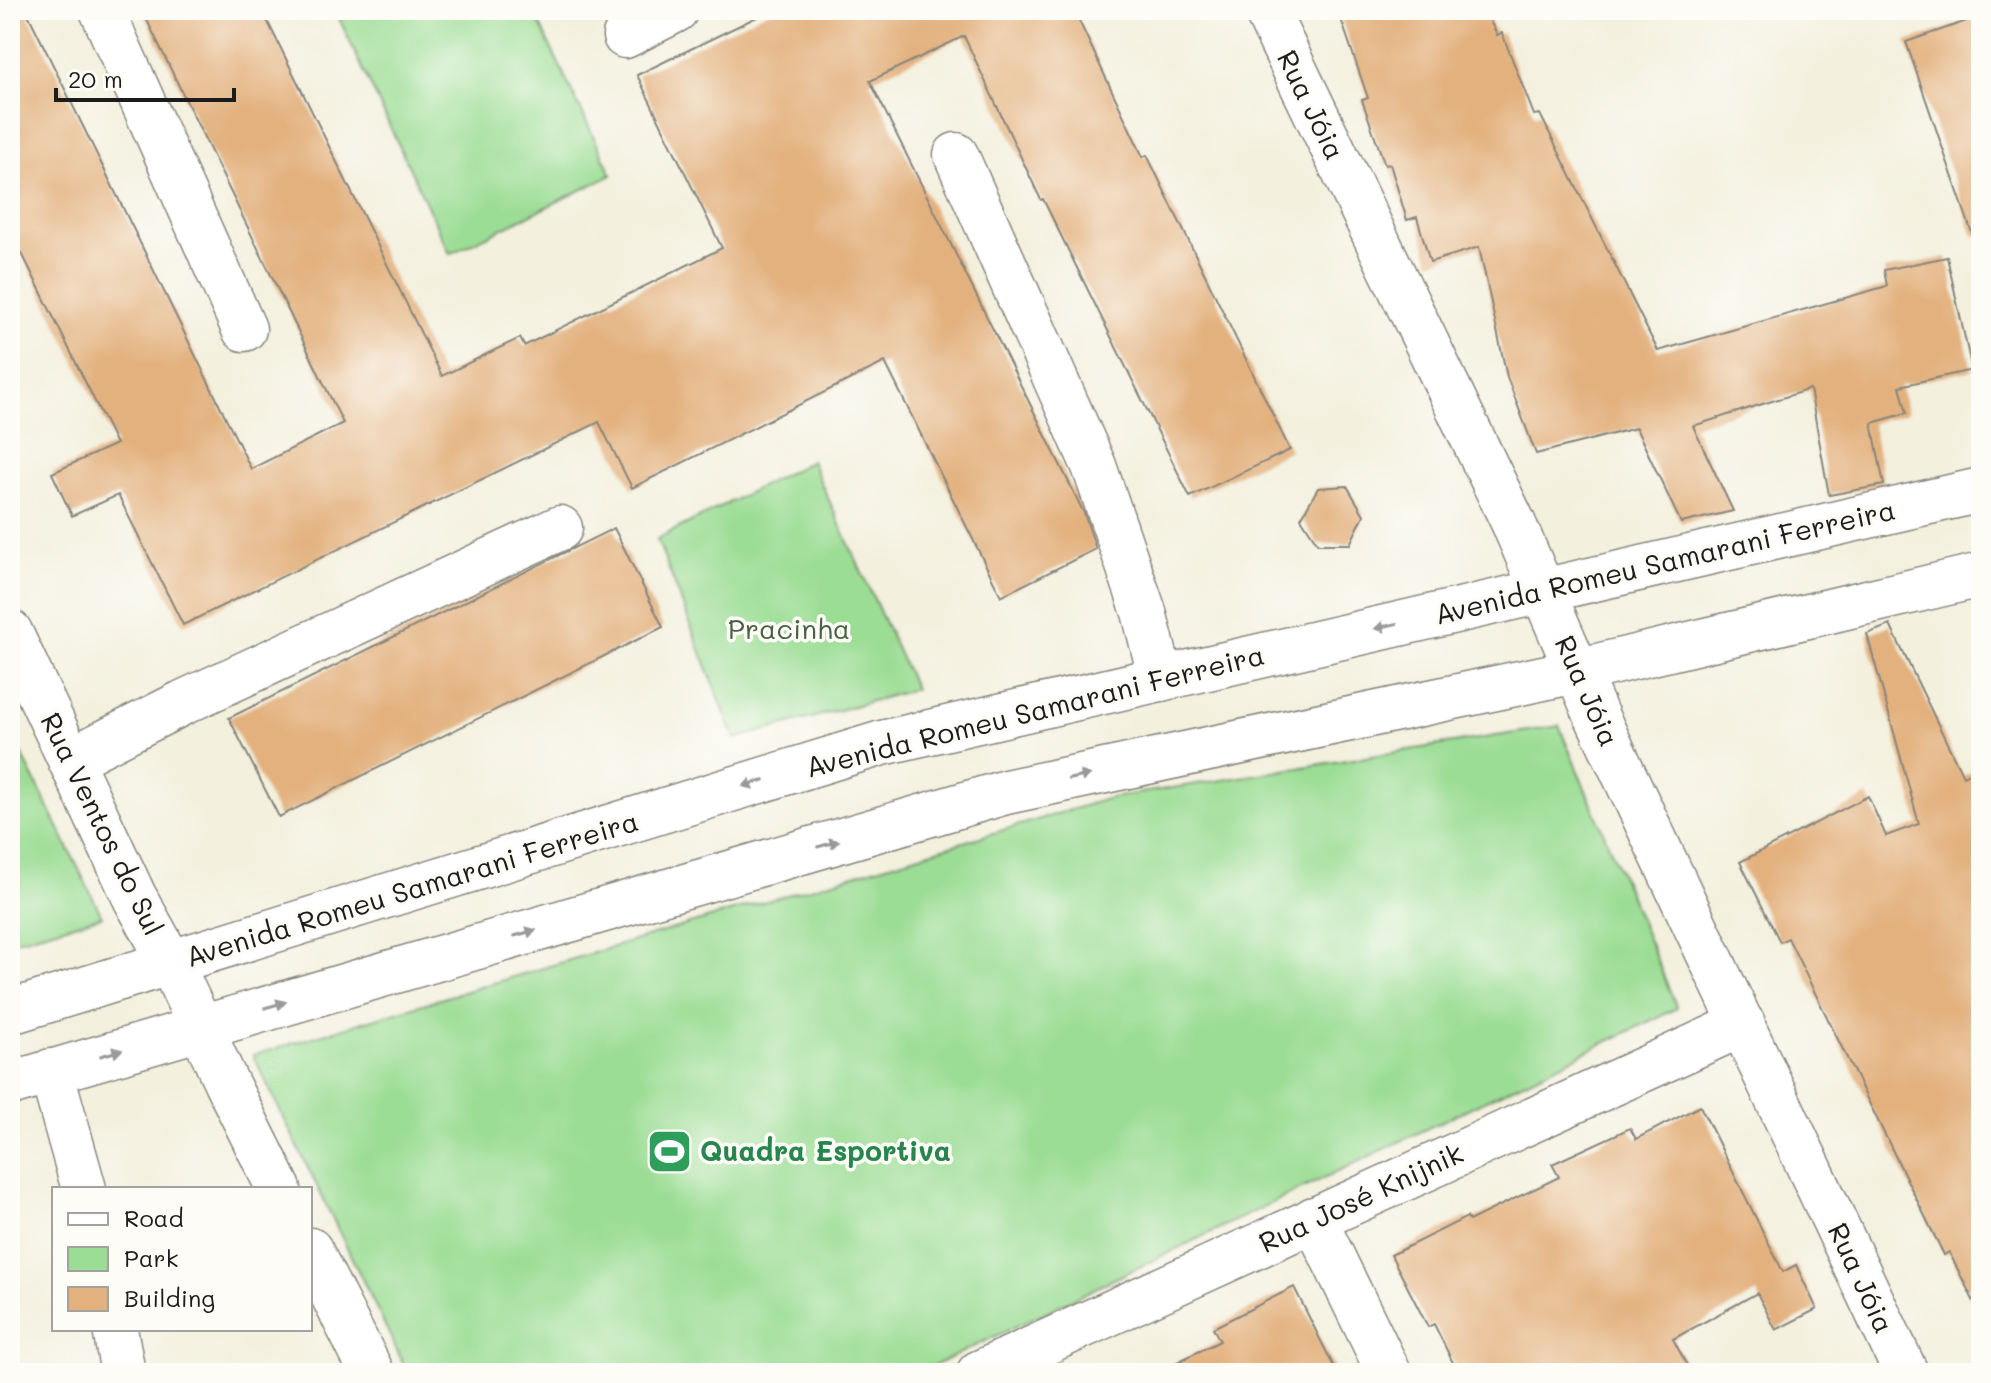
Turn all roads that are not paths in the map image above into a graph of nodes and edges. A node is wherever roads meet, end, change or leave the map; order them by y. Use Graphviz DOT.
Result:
graph roads {
  1 [pos="102,10"];
  2 [pos="676,10"];
  3 [pos="1266,10"];
  4 [pos="625,36"];
  5 [pos="956,155"];
  6 [pos="244,329"];
  7 [pos="1981,490"];
  8 [pos="560,528"];
  9 [pos="1981,575"];
  10 [pos="1544,590"];
  11 [pos="10,632"];
  12 [pos="1576,671"];
  13 [pos="1161,679"];
  14 [pos="70,760"];
  15 [pos="171,963"];
  16 [pos="10,1012"];
  17 [pos="1743,1024"];
  18 [pos="200,1027"];
  19 [pos="51,1071"];
  20 [pos="10,1084"];
  21 [pos="83,1187"];
  22 [pos="278,1187"];
  23 [pos="1314,1219"];
  24 [pos="312,1254"];
  25 [pos="115,1331"];
  26 [pos="123,1373"];
  27 [pos="372,1373"];
  28 [pos="979,1373"];
  29 [pos="1389,1373"];
  30 [pos="1906,1373"];
  1 -- 6 [label="street"];
  2 -- 4 [label="street"];
  3 -- 10 [label="street, Rua Jóia"];
  5 -- 13 [label="street"];
  7 -- 10 [label="street, Avenida Romeu Samarani Ferreira"];
  8 -- 14 [label="street"];
  9 -- 12 [label="street"];
  10 -- 12 [label="street, Rua Jóia"];
  10 -- 13 [label="street, Avenida Romeu Samarani Ferreira, one-way"];
  11 -- 14 [label="street, Rua Ventos do Sul"];
  12 -- 17 [label="street, Rua Jóia"];
  18 -- 12 [label="street, one-way"];
  13 -- 15 [label="street, Avenida Romeu Samarani Ferreira, one-way"];
  14 -- 15 [label="street, Rua Ventos do Sul"];
  15 -- 16 [label="street, Avenida Romeu Samarani Ferreira"];
  15 -- 18 [label="street, Rua Ventos do Sul"];
  17 -- 23 [label="street, Rua José Knijnik"];
  17 -- 30 [label="street, Rua Jóia"];
  19 -- 18 [label="street, one-way"];
  18 -- 22 [label="street, Rua Ventos do Sul"];
  19 -- 20 [label="street"];
  19 -- 21 [label="street"];
  23 -- 28 [label="street, Rua José Knijnik"];
  23 -- 29 [label="street"];
  24 -- 27 [label="street"];
  25 -- 26 [label="street"];
}
